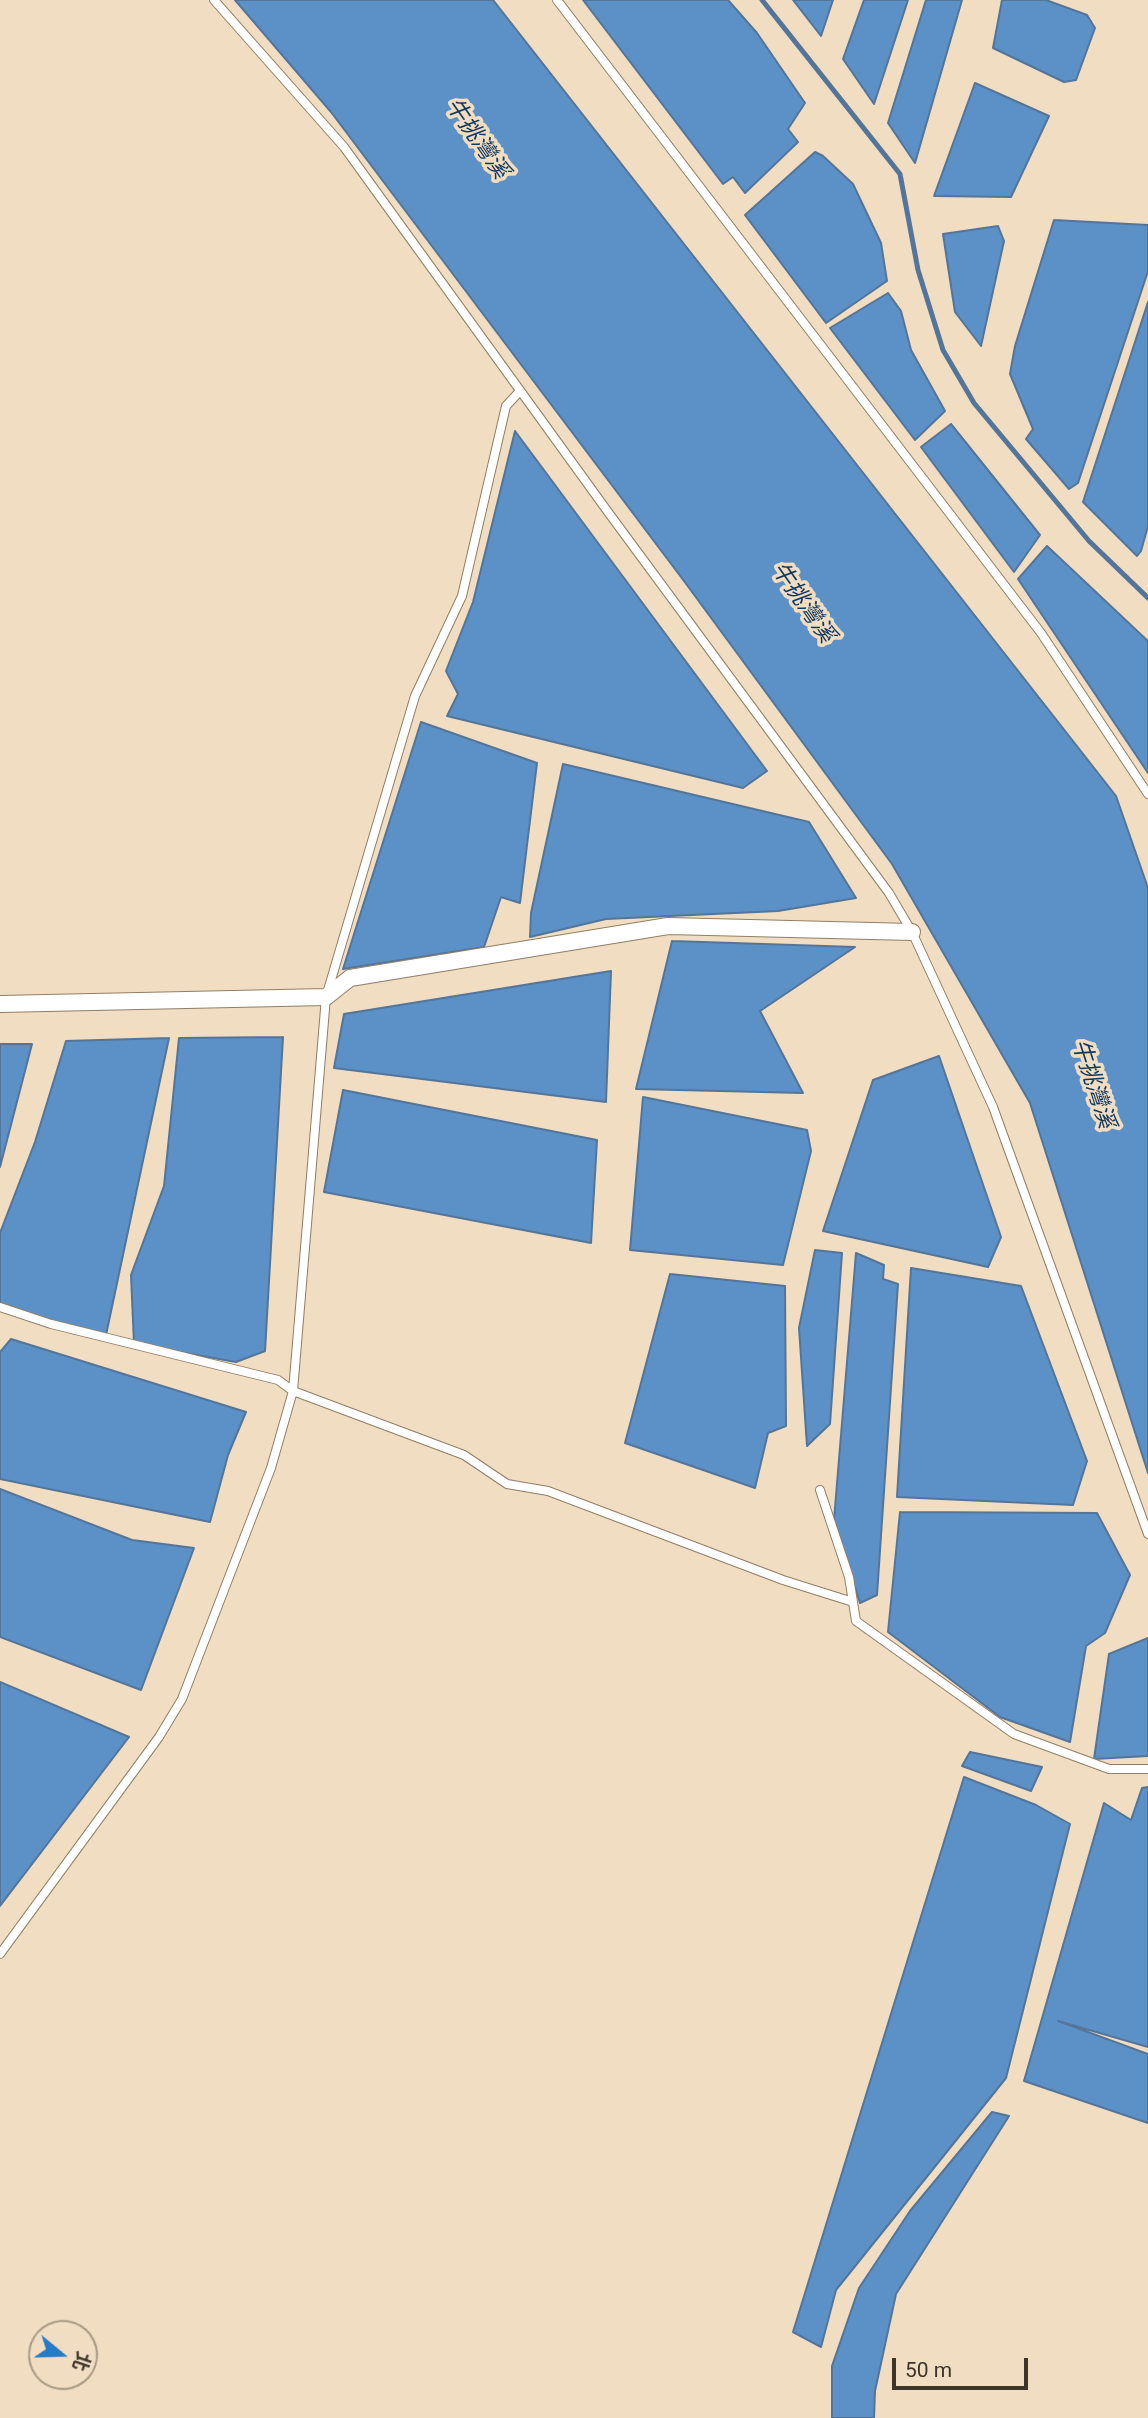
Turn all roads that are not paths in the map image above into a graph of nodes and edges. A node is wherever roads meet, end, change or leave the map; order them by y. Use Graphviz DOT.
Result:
graph roads {
  1 [pos="214,0"];
  2 [pos="557,0"];
  3 [pos="520,391"];
  4 [pos="1148,794"];
  5 [pos="912,932"];
  6 [pos="326,997"];
  7 [pos="0,1004"];
  8 [pos="0,1307"];
  9 [pos="293,1391"];
  10 [pos="820,1490"];
  11 [pos="1148,1534"];
  12 [pos="853,1602"];
  13 [pos="1148,1769"];
  14 [pos="0,1954"];
  1 -- 3 [label="lane"];
  2 -- 4 [label="lane"];
  3 -- 5 [label="lane"];
  3 -- 6 [label="lane"];
  5 -- 6 [label="street"];
  5 -- 11 [label="lane"];
  6 -- 7 [label="street"];
  6 -- 9 [label="lane"];
  8 -- 9 [label="lane"];
  9 -- 12 [label="lane"];
  9 -- 14 [label="lane"];
  10 -- 12 [label="lane"];
  12 -- 13 [label="lane"];
}
